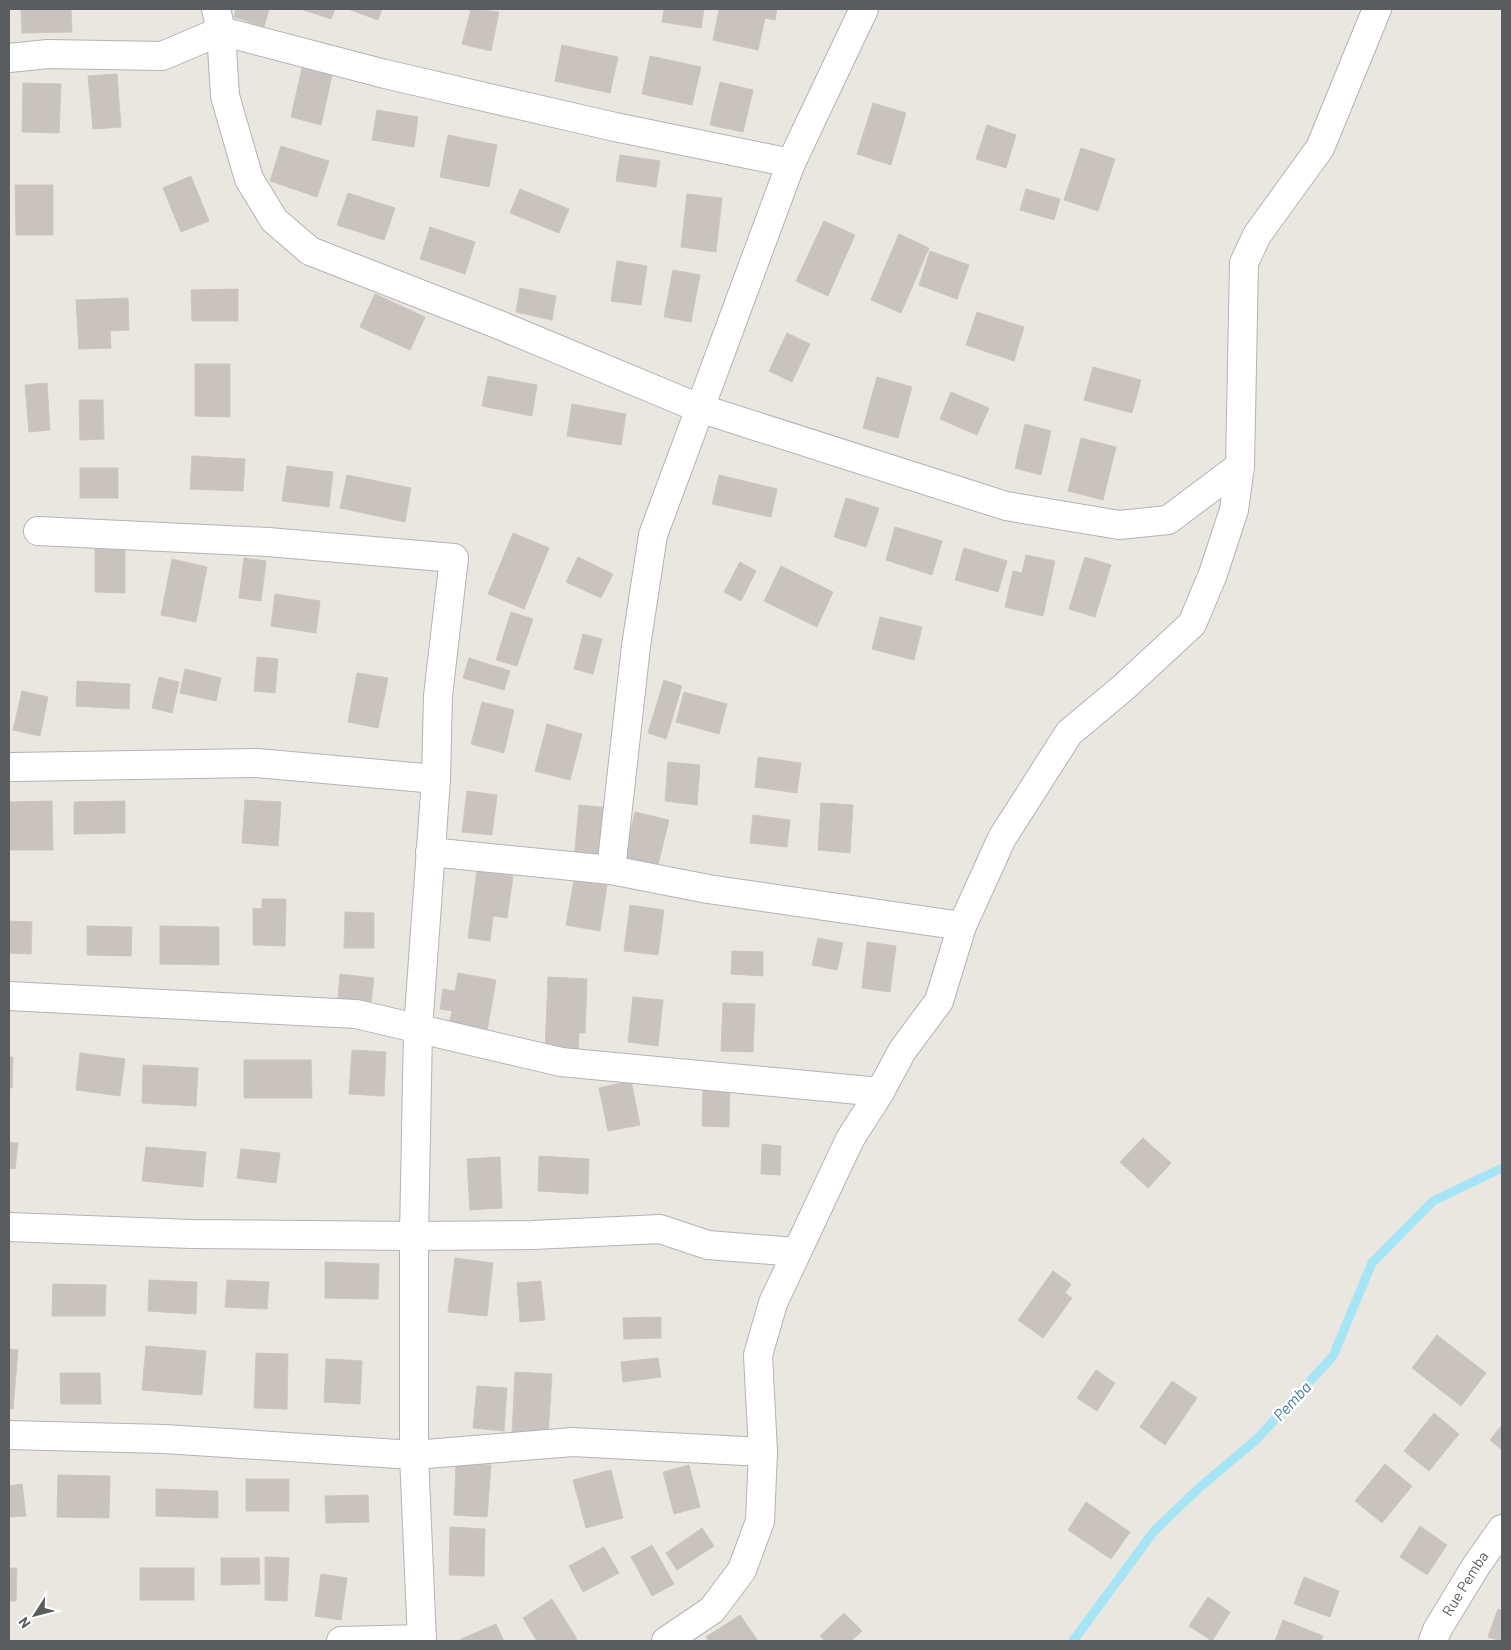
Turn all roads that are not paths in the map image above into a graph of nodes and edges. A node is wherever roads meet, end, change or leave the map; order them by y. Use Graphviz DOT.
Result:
graph roads {
  1 [pos="864,9"];
  2 [pos="1377,9"];
  3 [pos="218,20"];
  4 [pos="9,58"];
  5 [pos="791,163"];
  6 [pos="699,408"];
  7 [pos="1240,466"];
  8 [pos="38,531"];
  9 [pos="13,767"];
  10 [pos="436,779"];
  11 [pos="430,852"];
  12 [pos="612,870"];
  13 [pos="962,926"];
  14 [pos="9,996"];
  15 [pos="418,1029"];
  16 [pos="880,1092"];
  17 [pos="9,1227"];
  18 [pos="414,1236"];
  19 [pos="796,1252"];
  20 [pos="9,1435"];
  21 [pos="764,1452"];
  22 [pos="414,1455"];
  23 [pos="1502,1529"];
  24 [pos="422,1640"];
  25 [pos="340,1641"];
  26 [pos="666,1641"];
  27 [pos="1433,1641"];
  1 -- 5 [label="street"];
  2 -- 7 [label="street"];
  3 -- 4 [label="street"];
  3 -- 5 [label="street"];
  3 -- 6 [label="street"];
  5 -- 6 [label="street"];
  6 -- 7 [label="street"];
  6 -- 12 [label="street"];
  7 -- 13 [label="street"];
  8 -- 10 [label="street"];
  9 -- 10 [label="street"];
  10 -- 11 [label="street"];
  11 -- 12 [label="street"];
  11 -- 15 [label="street"];
  12 -- 13 [label="street"];
  13 -- 16 [label="street"];
  14 -- 15 [label="street"];
  15 -- 16 [label="street"];
  15 -- 18 [label="street"];
  16 -- 19 [label="street"];
  17 -- 18 [label="street"];
  18 -- 19 [label="street"];
  18 -- 22 [label="street"];
  19 -- 21 [label="street"];
  20 -- 22 [label="street"];
  21 -- 22 [label="street"];
  21 -- 26 [label="street"];
  22 -- 24 [label="street"];
  23 -- 27 [label="street, Rue Pemba"];
  24 -- 25 [label="street"];
}
